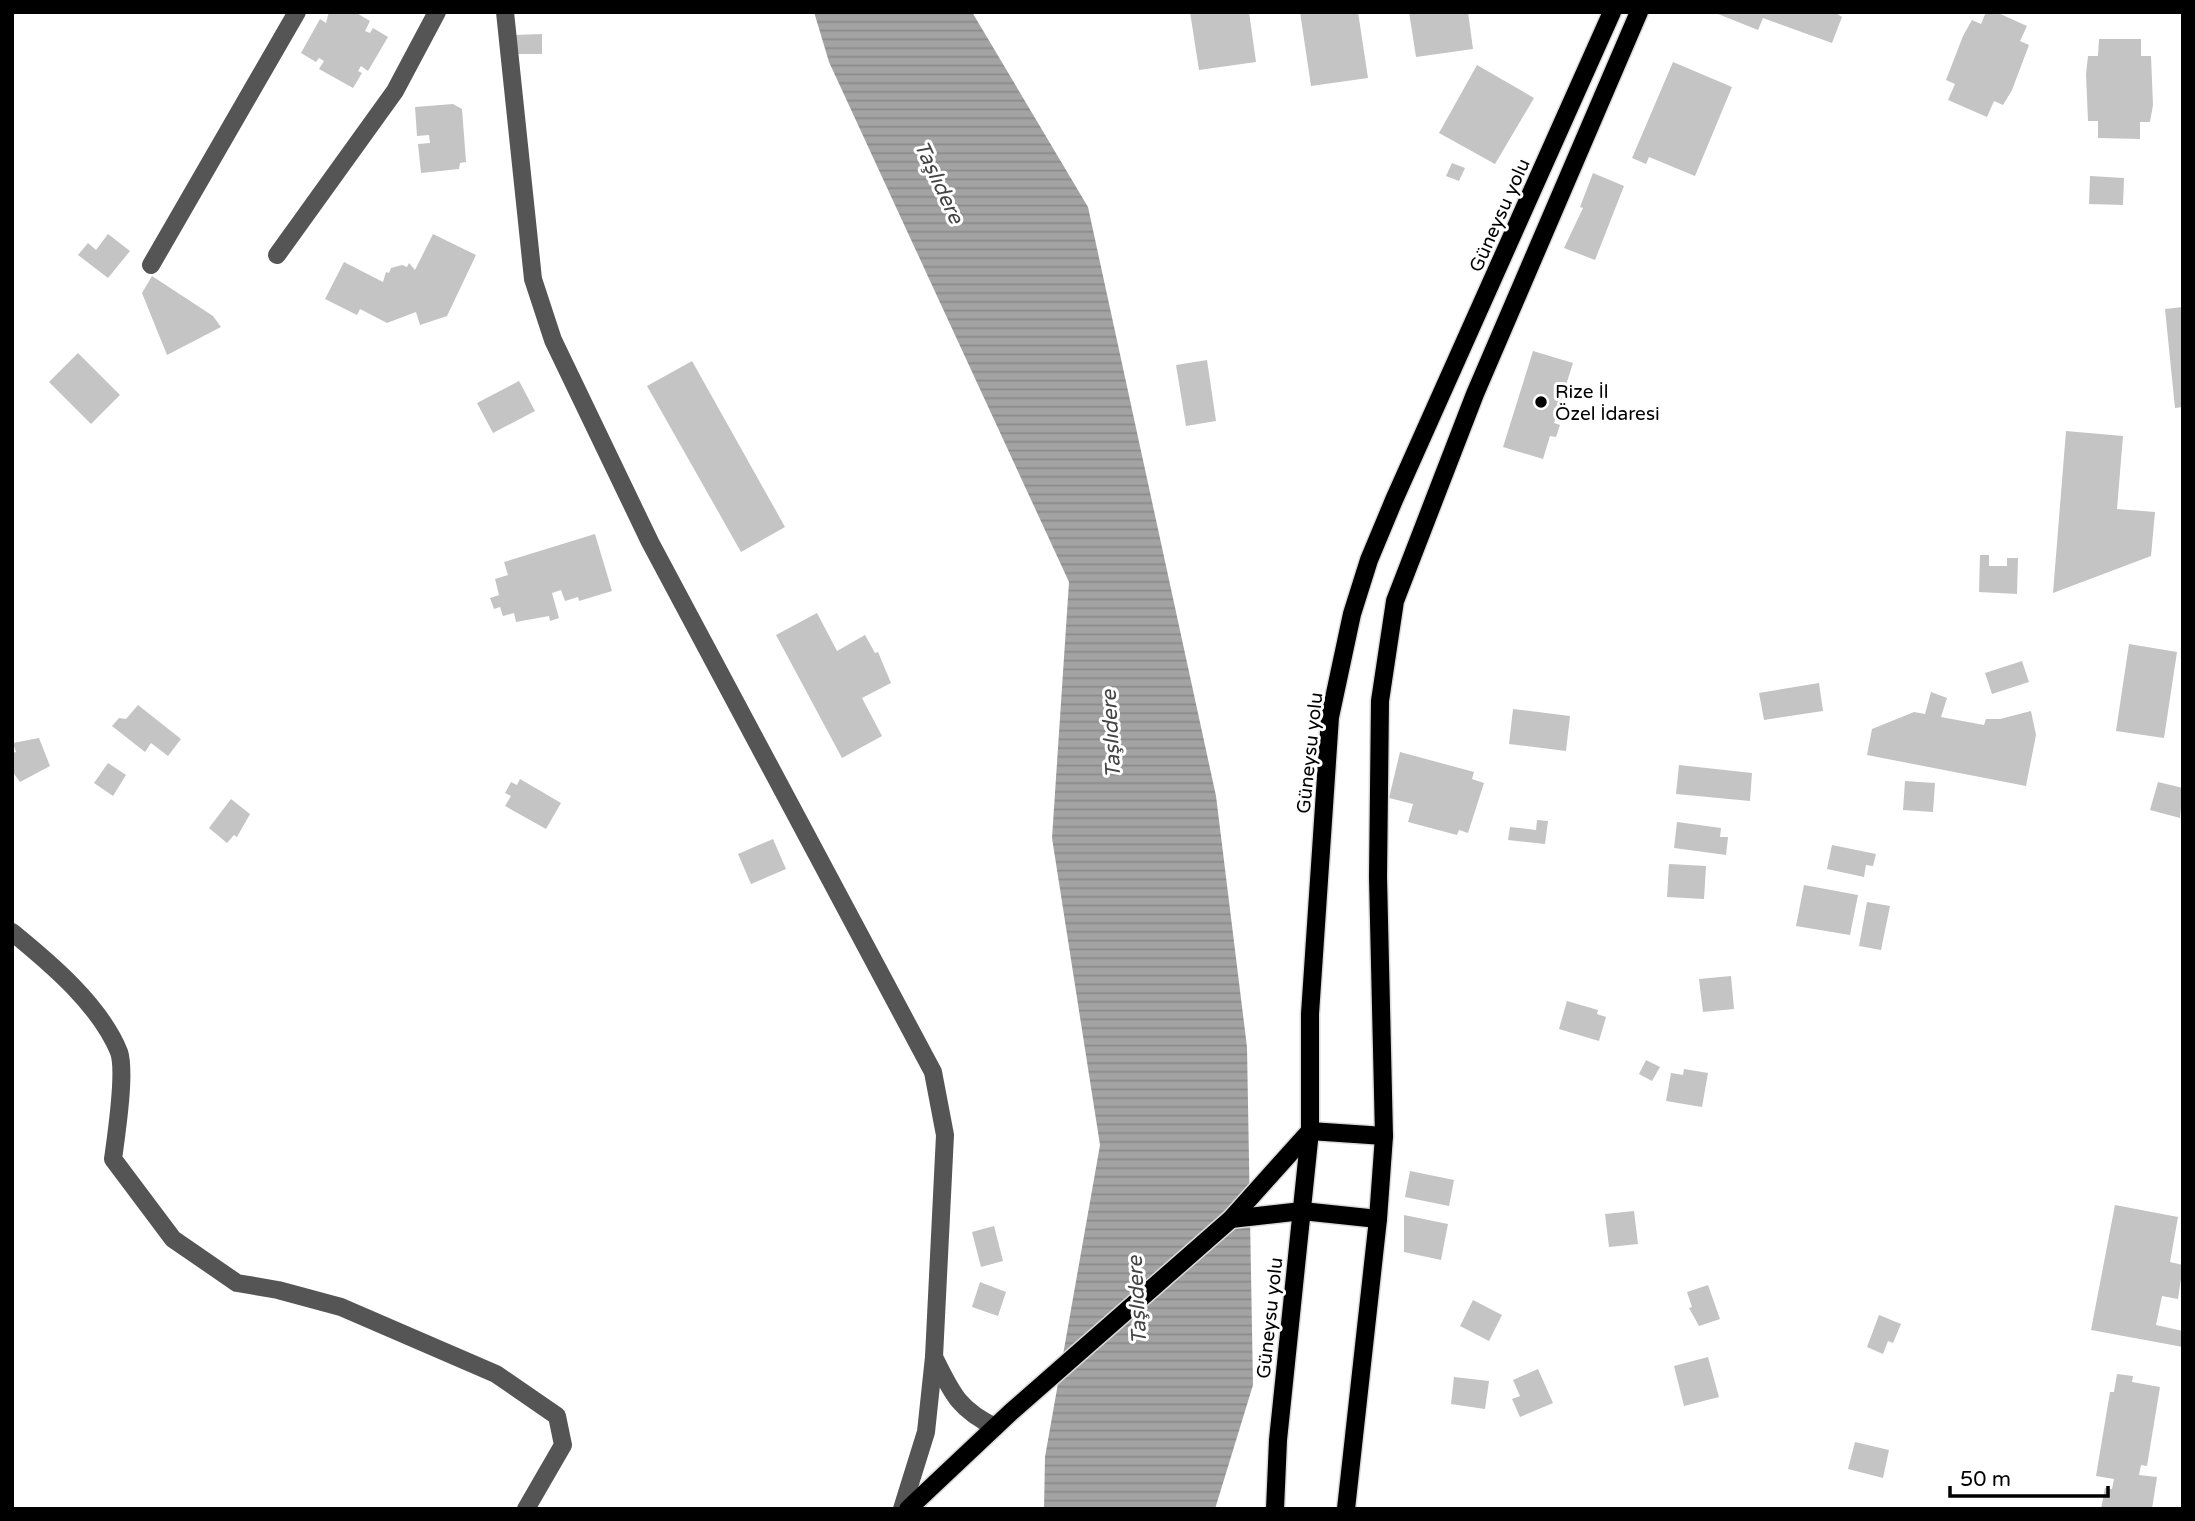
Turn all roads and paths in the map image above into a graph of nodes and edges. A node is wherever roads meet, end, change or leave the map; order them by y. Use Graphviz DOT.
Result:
graph roads {
  1 [pos="297,12"];
  2 [pos="437,12"];
  3 [pos="505,12"];
  4 [pos="1612,12"];
  5 [pos="1639,12"];
  6 [pos="277,255"];
  7 [pos="151,265"];
  8 [pos="12,932"];
  9 [pos="1310,1131"];
  10 [pos="1384,1136"];
  11 [pos="1302,1211"];
  12 [pos="1231,1219"];
  13 [pos="1378,1219"];
  14 [pos="934,1357"];
  15 [pos="995,1427"];
  16 [pos="526,1509"];
  17 [pos="902,1509"];
  18 [pos="908,1509"];
  19 [pos="1275,1509"];
  20 [pos="1346,1509"];
  1 -- 7 [label="street"];
  2 -- 6 [label="street"];
  3 -- 14 [label="street"];
  4 -- 9 [label="main road, Güneysu yolu"];
  5 -- 10 [label="main road"];
  8 -- 16 [label="street"];
  9 -- 10 [label="main road"];
  9 -- 11 [label="main road, Güneysu yolu"];
  9 -- 12 [label="main road"];
  10 -- 13 [label="main road"];
  11 -- 12 [label="main road"];
  11 -- 13 [label="main road"];
  11 -- 19 [label="main road, Güneysu yolu"];
  12 -- 15 [label="main road"];
  13 -- 20 [label="main road"];
  14 -- 15 [label="street"];
  14 -- 17 [label="street"];
  15 -- 18 [label="main road"];
}
